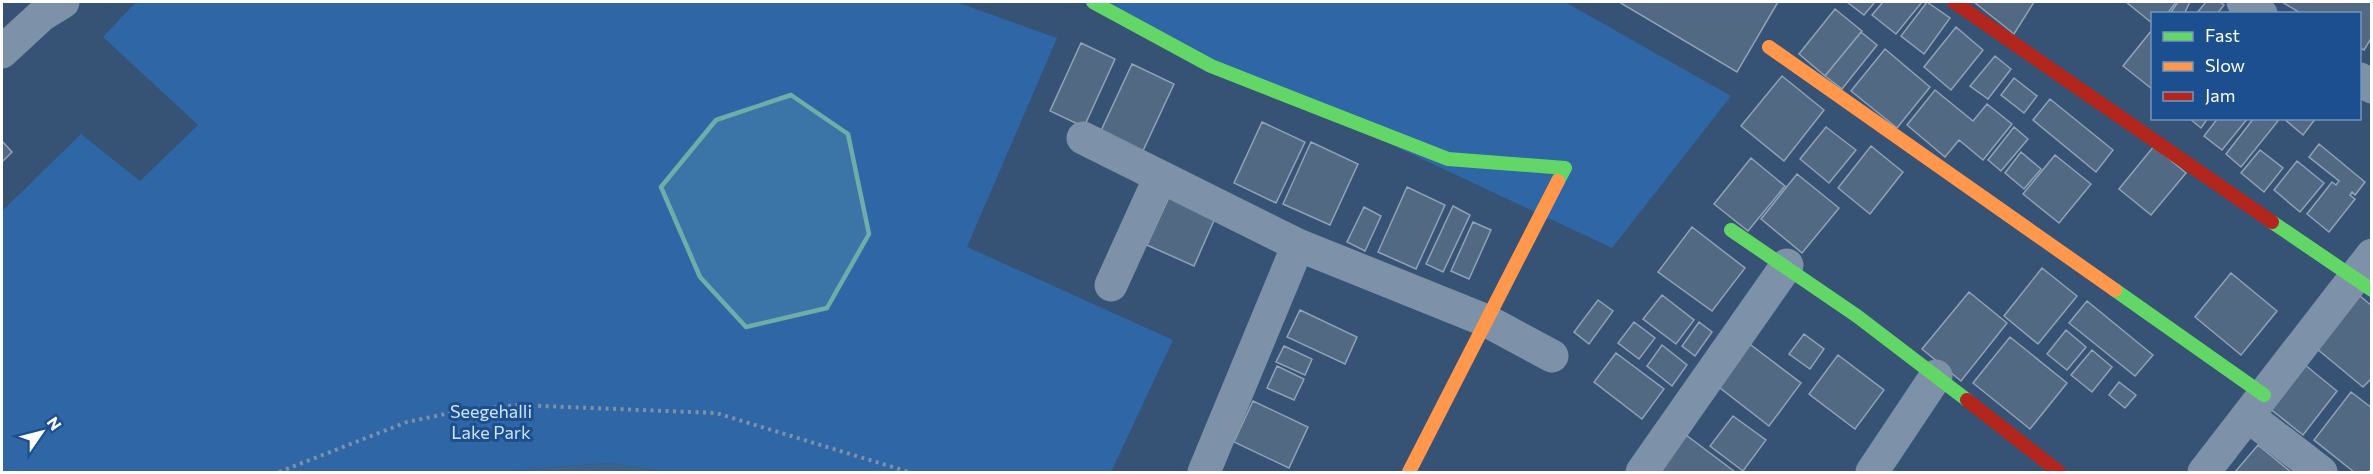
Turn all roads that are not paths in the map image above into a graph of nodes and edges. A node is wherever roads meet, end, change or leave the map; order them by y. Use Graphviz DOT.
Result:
graph roads {
  1 [pos="63,2"];
  2 [pos="1093,2"];
  3 [pos="1954,2"];
  4 [pos="2243,2"];
  5 [pos="2258,12"];
  6 [pos="1769,47"];
  7 [pos="2,52"];
  8 [pos="1083,138"];
  9 [pos="1160,177"];
  10 [pos="1731,230"];
  11 [pos="1298,245"];
  12 [pos="1787,265"];
  13 [pos="2366,274"];
  14 [pos="1111,285"];
  15 [pos="1487,321"];
  16 [pos="1552,356"];
  17 [pos="1936,376"];
  18 [pos="2256,406"];
  19 [pos="1204,472"];
  20 [pos="1409,472"];
  21 [pos="1642,472"];
  22 [pos="1872,472"];
  23 [pos="2059,472"];
  24 [pos="2204,472"];
  25 [pos="2321,472"];
  1 -- 7 [label="street"];
  2 -- 15 [label="street"];
  3 -- 13 [label="street"];
  4 -- 5 [label="street"];
  6 -- 18 [label="street"];
  8 -- 9 [label="street"];
  9 -- 11 [label="street"];
  9 -- 14 [label="street"];
  10 -- 12 [label="street"];
  11 -- 15 [label="street"];
  11 -- 19 [label="street"];
  12 -- 17 [label="street"];
  12 -- 21 [label="street"];
  13 -- 18 [label="street"];
  15 -- 16 [label="street"];
  15 -- 20 [label="street"];
  17 -- 22 [label="street"];
  17 -- 23 [label="street"];
  18 -- 24 [label="street"];
  18 -- 25 [label="street"];
}
